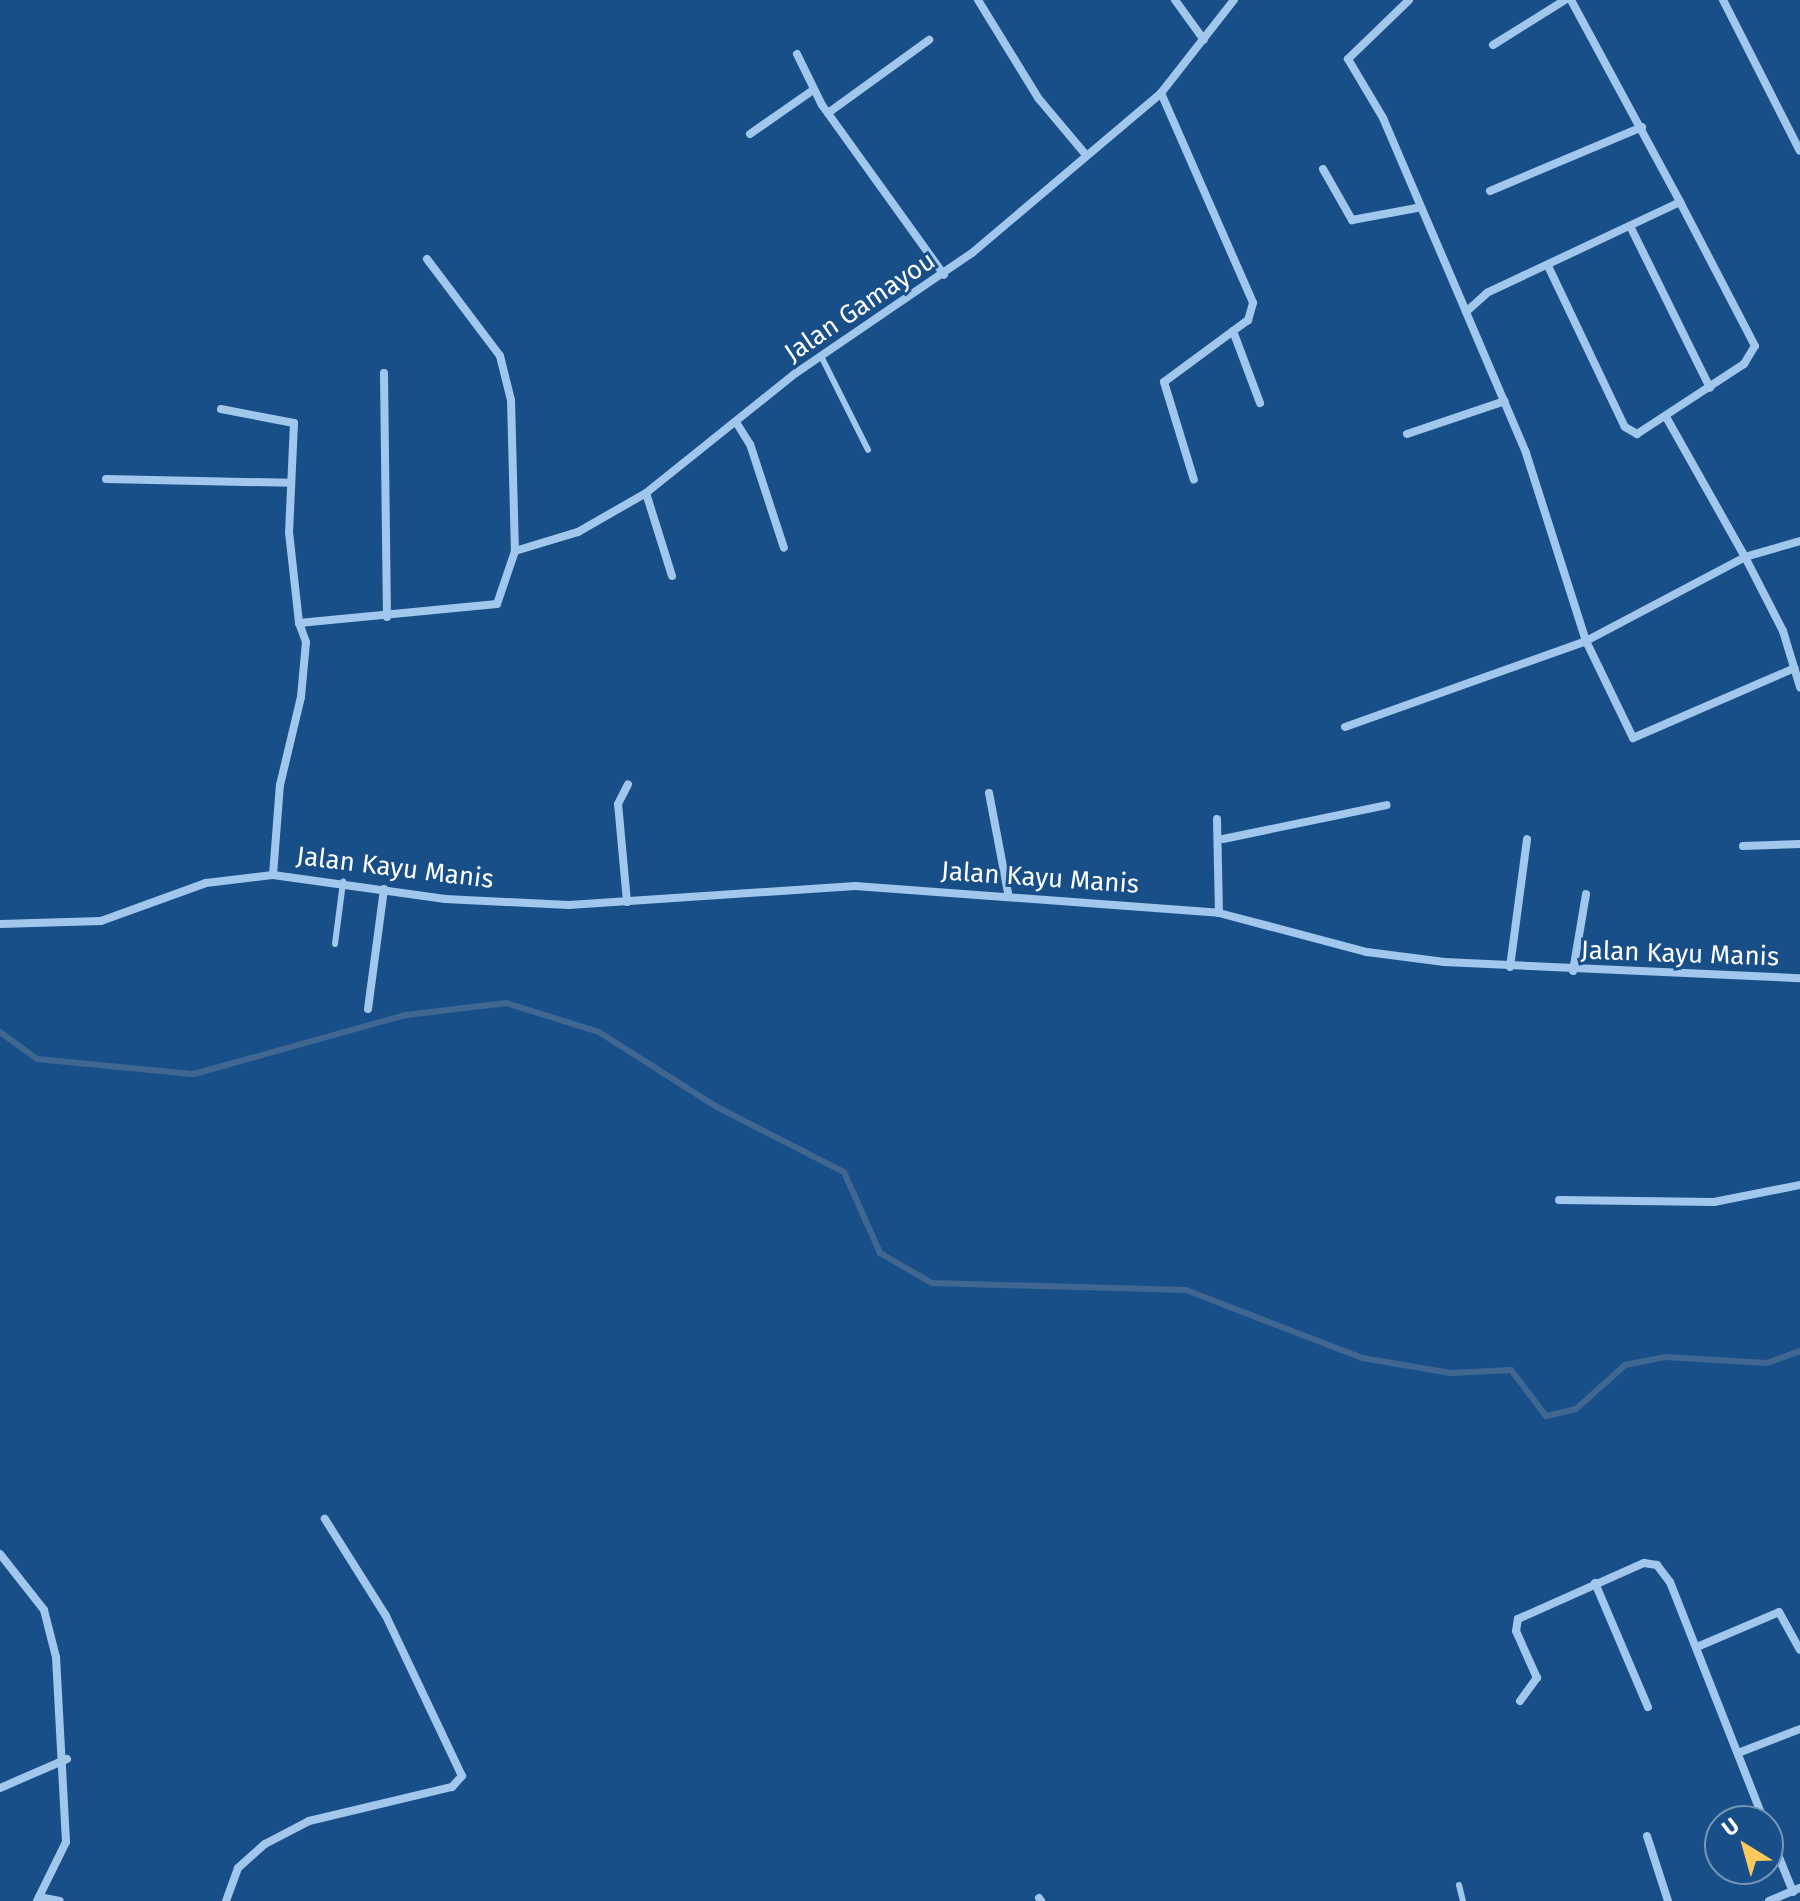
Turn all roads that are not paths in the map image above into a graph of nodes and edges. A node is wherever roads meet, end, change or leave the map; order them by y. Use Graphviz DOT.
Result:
graph roads {
  1 [pos="978,0"];
  2 [pos="1175,0"];
  3 [pos="1234,0"];
  4 [pos="1409,0"];
  5 [pos="1568,0"];
  6 [pos="1723,0"];
  7 [pos="929,40"];
  8 [pos="1204,40"];
  9 [pos="1493,45"];
  10 [pos="797,54"];
  11 [pos="813,90"];
  12 [pos="1161,93"];
  13 [pos="828,113"];
  14 [pos="1642,127"];
  15 [pos="750,134"];
  16 [pos="1800,151"];
  17 [pos="1086,155"];
  18 [pos="1323,169"];
  19 [pos="1490,191"];
  20 [pos="1680,202"];
  21 [pos="1417,208"];
  22 [pos="1632,230"];
  23 [pos="427,259"];
  24 [pos="1549,268"];
  25 [pos="944,275"];
  26 [pos="1466,312"];
  27 [pos="1233,331"];
  28 [pos="821,356"];
  29 [pos="384,373"];
  30 [pos="1710,388"];
  31 [pos="1505,401"];
  32 [pos="1260,403"];
  33 [pos="221,409"];
  34 [pos="1666,417"];
  35 [pos="736,422"];
  36 [pos="1407,434"];
  37 [pos="868,450"];
  38 [pos="106,479"];
  39 [pos="1194,480"];
  40 [pos="290,483"];
  41 [pos="646,493"];
  42 [pos="1800,541"];
  43 [pos="784,548"];
  44 [pos="515,551"];
  45 [pos="1745,557"];
  46 [pos="672,576"];
  47 [pos="387,617"];
  48 [pos="299,623"];
  49 [pos="1586,641"];
  50 [pos="1795,668"];
  51 [pos="1800,687"];
  52 [pos="1345,727"];
  53 [pos="628,784"];
  54 [pos="989,793"];
  55 [pos="1387,805"];
  56 [pos="1217,819"];
  57 [pos="1223,839"];
  58 [pos="1527,839"];
  59 [pos="1800,844"];
  60 [pos="1743,846"];
  61 [pos="273,875"];
  62 [pos="343,882"];
  63 [pos="384,889"];
  64 [pos="1008,893"];
  65 [pos="1586,894"];
  66 [pos="627,902"];
  67 [pos="1219,913"];
  68 [pos="0,924"];
  69 [pos="335,944"];
  70 [pos="1510,967"];
  71 [pos="1573,971"];
  72 [pos="1800,978"];
  73 [pos="368,1009"];
  74 [pos="1800,1185"];
  75 [pos="1559,1200"];
  76 [pos="325,1519"];
  77 [pos="0,1554"];
  78 [pos="1595,1583"];
  79 [pos="1697,1647"];
  80 [pos="1800,1650"];
  81 [pos="1520,1701"];
  82 [pos="1648,1707"];
  83 [pos="1800,1729"];
  84 [pos="1738,1753"];
  85 [pos="67,1759"];
  86 [pos="0,1788"];
  87 [pos="1758,1805"];
  88 [pos="1647,1836"];
  89 [pos="1784,1864"];
  90 [pos="1459,1885"];
  91 [pos="1796,1890"];
  92 [pos="38,1899"];
  93 [pos="60,1901"];
  94 [pos="226,1901"];
  95 [pos="1463,1901"];
  96 [pos="1668,1901"];
  97 [pos="1769,1901"];
  1 -- 17 [label="street"];
  2 -- 8 [label="street"];
  3 -- 8 [label="street, Jalan Gamayou"];
  4 -- 21 [label="street"];
  5 -- 9 [label="street"];
  5 -- 14 [label="street"];
  6 -- 16 [label="street"];
  7 -- 13 [label="street"];
  8 -- 12 [label="street, Jalan Gamayou"];
  10 -- 11 [label="street"];
  11 -- 13 [label="street"];
  11 -- 15 [label="street"];
  12 -- 17 [label="street, Jalan Gamayou"];
  12 -- 27 [label="street"];
  13 -- 25 [label="street"];
  14 -- 19 [label="street"];
  14 -- 20 [label="street"];
  17 -- 25 [label="street, Jalan Gamayou"];
  18 -- 21 [label="street"];
  20 -- 22 [label="street"];
  20 -- 30 [label="street"];
  21 -- 26 [label="street"];
  22 -- 24 [label="street"];
  22 -- 30 [label="street"];
  23 -- 44 [label="street"];
  24 -- 26 [label="street"];
  24 -- 34 [label="street"];
  25 -- 28 [label="street, Jalan Gamayou"];
  26 -- 31 [label="street"];
  27 -- 32 [label="street"];
  27 -- 39 [label="street"];
  28 -- 35 [label="street, Jalan Gamayou"];
  28 -- 37 [label="lane"];
  29 -- 47 [label="street"];
  30 -- 34 [label="street"];
  31 -- 36 [label="street"];
  31 -- 49 [label="street"];
  33 -- 40 [label="street"];
  34 -- 45 [label="street"];
  35 -- 41 [label="street, Jalan Gamayou"];
  35 -- 43 [label="street"];
  38 -- 40 [label="street"];
  40 -- 48 [label="street"];
  41 -- 44 [label="street, Jalan Gamayou"];
  41 -- 46 [label="street"];
  42 -- 45 [label="street"];
  44 -- 47 [label="street"];
  45 -- 49 [label="street"];
  45 -- 50 [label="street"];
  47 -- 48 [label="street"];
  48 -- 61 [label="street"];
  49 -- 50 [label="street"];
  49 -- 52 [label="street"];
  50 -- 51 [label="street"];
  53 -- 66 [label="street"];
  54 -- 64 [label="street"];
  55 -- 57 [label="street"];
  56 -- 57 [label="street"];
  57 -- 67 [label="street"];
  58 -- 70 [label="street"];
  59 -- 60 [label="street"];
  61 -- 62 [label="street, Jalan Kayu Manis"];
  61 -- 68 [label="street, Jalan Kayu Manis"];
  62 -- 63 [label="street, Jalan Kayu Manis"];
  62 -- 69 [label="lane"];
  63 -- 66 [label="street, Jalan Kayu Manis"];
  63 -- 73 [label="street"];
  64 -- 66 [label="street, Jalan Kayu Manis"];
  64 -- 67 [label="street, Jalan Kayu Manis"];
  65 -- 71 [label="street"];
  67 -- 70 [label="street, Jalan Kayu Manis"];
  70 -- 71 [label="street, Jalan Kayu Manis"];
  71 -- 72 [label="street, Jalan Kayu Manis"];
  74 -- 75 [label="street"];
  76 -- 94 [label="street"];
  77 -- 85 [label="street"];
  78 -- 79 [label="street"];
  78 -- 81 [label="street"];
  78 -- 82 [label="street"];
  79 -- 80 [label="street"];
  79 -- 84 [label="street"];
  83 -- 84 [label="street"];
  84 -- 87 [label="street"];
  85 -- 86 [label="street"];
  85 -- 92 [label="street"];
  88 -- 96 [label="street"];
  89 -- 91 [label="street"];
  90 -- 95 [label="lane"];
  91 -- 97 [label="street"];
  92 -- 93 [label="street"];
}
